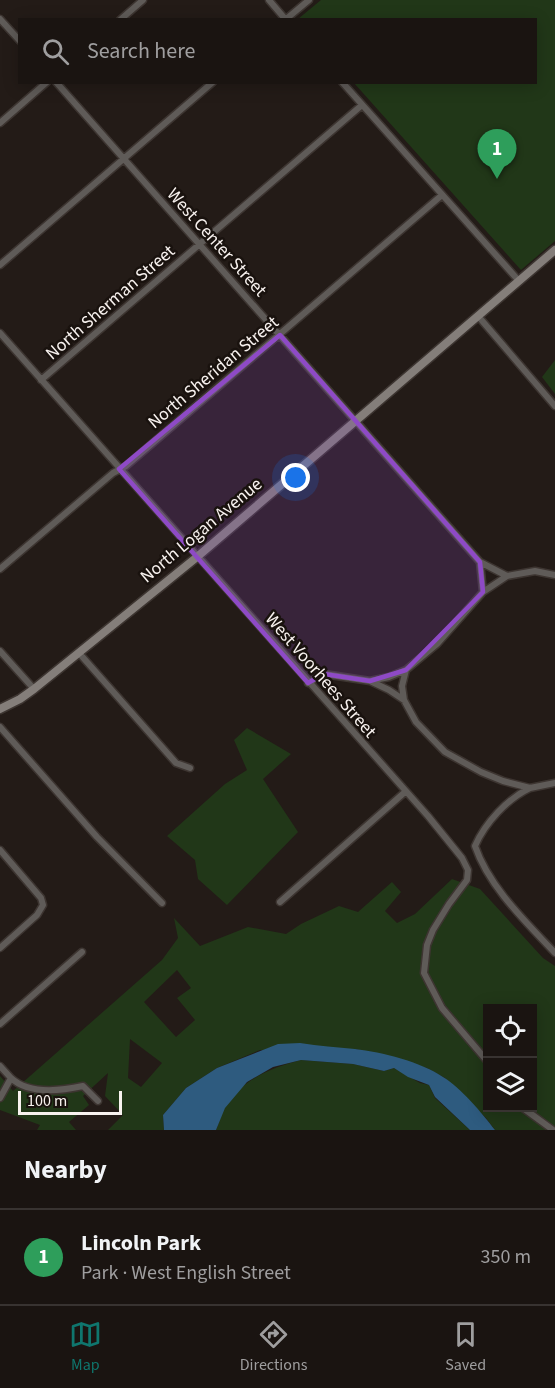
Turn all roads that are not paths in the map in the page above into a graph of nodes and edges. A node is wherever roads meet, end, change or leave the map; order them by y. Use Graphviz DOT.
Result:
graph roads {
  1 [pos="143,0"];
  2 [pos="269,0"];
  3 [pos="309,0"];
  4 [pos="122,18"];
  5 [pos="285,18"];
  6 [pos="287,18"];
  7 [pos="0,19"];
  8 [pos="18,39"];
  9 [pos="45,84"];
  10 [pos="58,84"];
  11 [pos="211,84"];
  12 [pos="344,84"];
  13 [pos="362,105"];
  14 [pos="0,123"];
  15 [pos="124,159"];
  16 [pos="442,195"];
  17 [pos="200,244"];
  18 [pos="555,250"];
  19 [pos="0,266"];
  20 [pos="519,281"];
  21 [pos="478,316"];
  22 [pos="0,333"];
  23 [pos="280,335"];
  24 [pos="41,380"];
  25 [pos="555,406"];
  26 [pos="356,421"];
  27 [pos="120,469"];
  28 [pos="197,557"];
  29 [pos="480,562"];
  30 [pos="0,569"];
  31 [pos="555,575"];
  32 [pos="507,576"];
  33 [pos="483,592"];
  34 [pos="0,651"];
  35 [pos="79,652"];
  36 [pos="406,670"];
  37 [pos="370,681"];
  38 [pos="308,682"];
  39 [pos="34,689"];
  40 [pos="404,700"];
  41 [pos="0,709"];
  42 [pos="0,727"];
  43 [pos="190,768"];
  44 [pos="555,783"];
  45 [pos="530,788"];
  46 [pos="405,792"];
  47 [pos="0,850"];
  48 [pos="280,902"];
  49 [pos="162,903"];
  50 [pos="0,948"];
  51 [pos="82,952"];
  52 [pos="555,953"];
  53 [pos="0,1024"];
  54 [pos="485,1058"];
  55 [pos="0,1066"];
  56 [pos="10,1078"];
  57 [pos="0,1098"];
  58 [pos="98,1101"];
  59 [pos="530,1112"];
  60 [pos="553,1130"];
  1 -- 4 [label="street"];
  2 -- 5 [label="street"];
  3 -- 6 [label="street"];
  7 -- 8 [label="street"];
  9 -- 14 [label="street"];
  10 -- 15 [label="street, West Center Street"];
  11 -- 15 [label="street"];
  12 -- 13 [label="street"];
  13 -- 16 [label="street"];
  13 -- 17 [label="street, North Sherman Street"];
  15 -- 17 [label="street, West Center Street"];
  15 -- 19 [label="street"];
  16 -- 20 [label="street"];
  16 -- 23 [label="street, North Sheridan Street"];
  17 -- 23 [label="street, West Center Street"];
  17 -- 24 [label="street, North Sherman Street"];
  18 -- 20 [label="street, North Logan Avenue"];
  20 -- 21 [label="street, North Logan Avenue"];
  21 -- 25 [label="street"];
  21 -- 26 [label="street, North Logan Avenue"];
  22 -- 24 [label="street, West Voorhees Street"];
  23 -- 26 [label="street, West Center Street"];
  23 -- 27 [label="street, North Sheridan Street"];
  24 -- 27 [label="street, West Voorhees Street"];
  26 -- 28 [label="street, North Logan Avenue"];
  26 -- 29 [label="street, West Center Street"];
  27 -- 28 [label="street, West Voorhees Street"];
  27 -- 30 [label="street, North Sheridan Street"];
  28 -- 35 [label="street, North Logan Avenue"];
  28 -- 38 [label="street, West Voorhees Street"];
  29 -- 32 [label="street"];
  29 -- 33 [label="street"];
  31 -- 32 [label="street"];
  32 -- 33 [label="street"];
  33 -- 36 [label="street"];
  34 -- 39 [label="street"];
  35 -- 39 [label="street, North Logan Avenue"];
  35 -- 43 [label="street"];
  36 -- 37 [label="street"];
  36 -- 40 [label="street"];
  37 -- 38 [label="street"];
  37 -- 40 [label="street"];
  38 -- 46 [label="street, West Voorhees Street"];
  39 -- 41 [label="street, North Logan Avenue"];
  40 -- 45 [label="street"];
  42 -- 49 [label="street"];
  44 -- 45 [label="street"];
  45 -- 52 [label="street"];
  46 -- 48 [label="street"];
  46 -- 54 [label="street, West Voorhees Street"];
  47 -- 50 [label="street"];
  51 -- 53 [label="street"];
  55 -- 56 [label="street"];
  56 -- 57 [label="street"];
  56 -- 58 [label="street"];
  59 -- 60 [label="street"];
}
